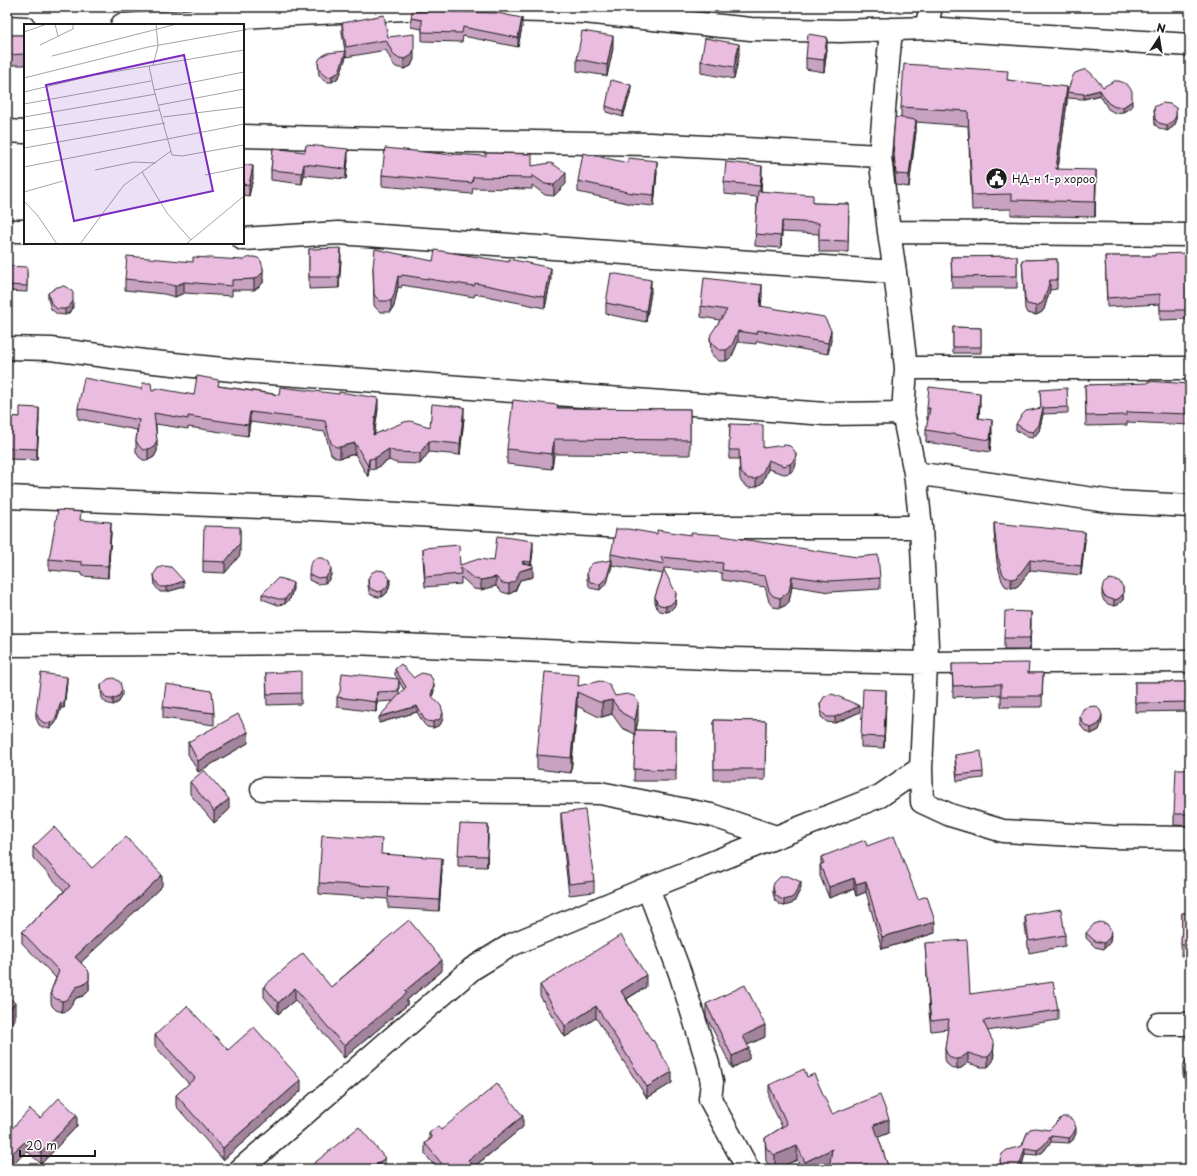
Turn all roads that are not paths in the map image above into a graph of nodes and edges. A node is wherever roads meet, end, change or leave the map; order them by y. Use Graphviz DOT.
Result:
graph roads {
  1 [pos="931,7"];
  2 [pos="137,24"];
  3 [pos="7,27"];
  4 [pos="24,28"];
  5 [pos="926,28"];
  6 [pos="891,30"];
  7 [pos="1190,45"];
  8 [pos="7,131"];
  9 [pos="24,132"];
  10 [pos="244,136"];
  11 [pos="880,156"];
  12 [pos="7,231"];
  13 [pos="24,231"];
  14 [pos="889,232"];
  15 [pos="1190,235"];
  16 [pos="244,239"];
  17 [pos="895,272"];
  18 [pos="7,348"];
  19 [pos="906,368"];
  20 [pos="1190,368"];
  21 [pos="904,413"];
  22 [pos="915,473"];
  23 [pos="7,496"];
  24 [pos="1190,506"];
  25 [pos="921,527"];
  26 [pos="7,645"];
  27 [pos="1190,661"];
  28 [pos="926,663"];
  29 [pos="921,768"];
  30 [pos="262,790"];
  31 [pos="776,837"];
  32 [pos="1190,838"];
  33 [pos="648,888"];
  34 [pos="1159,1024"];
  35 [pos="1190,1024"];
  36 [pos="241,1169"];
  37 [pos="748,1169"];
  1 -- 5 [label="street"];
  2 -- 6 [label="street"];
  3 -- 4 [label="street"];
  5 -- 6 [label="street"];
  5 -- 7 [label="street"];
  6 -- 11 [label="street"];
  8 -- 9 [label="street"];
  10 -- 11 [label="street"];
  11 -- 14 [label="street"];
  12 -- 13 [label="street"];
  14 -- 15 [label="street"];
  14 -- 17 [label="street"];
  16 -- 17 [label="street"];
  17 -- 19 [label="street"];
  18 -- 21 [label="street"];
  19 -- 20 [label="street"];
  19 -- 21 [label="street"];
  21 -- 22 [label="street"];
  22 -- 24 [label="street"];
  22 -- 25 [label="street"];
  23 -- 25 [label="street"];
  25 -- 28 [label="street"];
  26 -- 28 [label="street"];
  27 -- 28 [label="street"];
  28 -- 29 [label="street"];
  29 -- 31 [label="street"];
  29 -- 32 [label="street"];
  30 -- 31 [label="street"];
  31 -- 33 [label="street"];
  33 -- 36 [label="street"];
  33 -- 37 [label="street"];
  34 -- 35 [label="street"];
}
